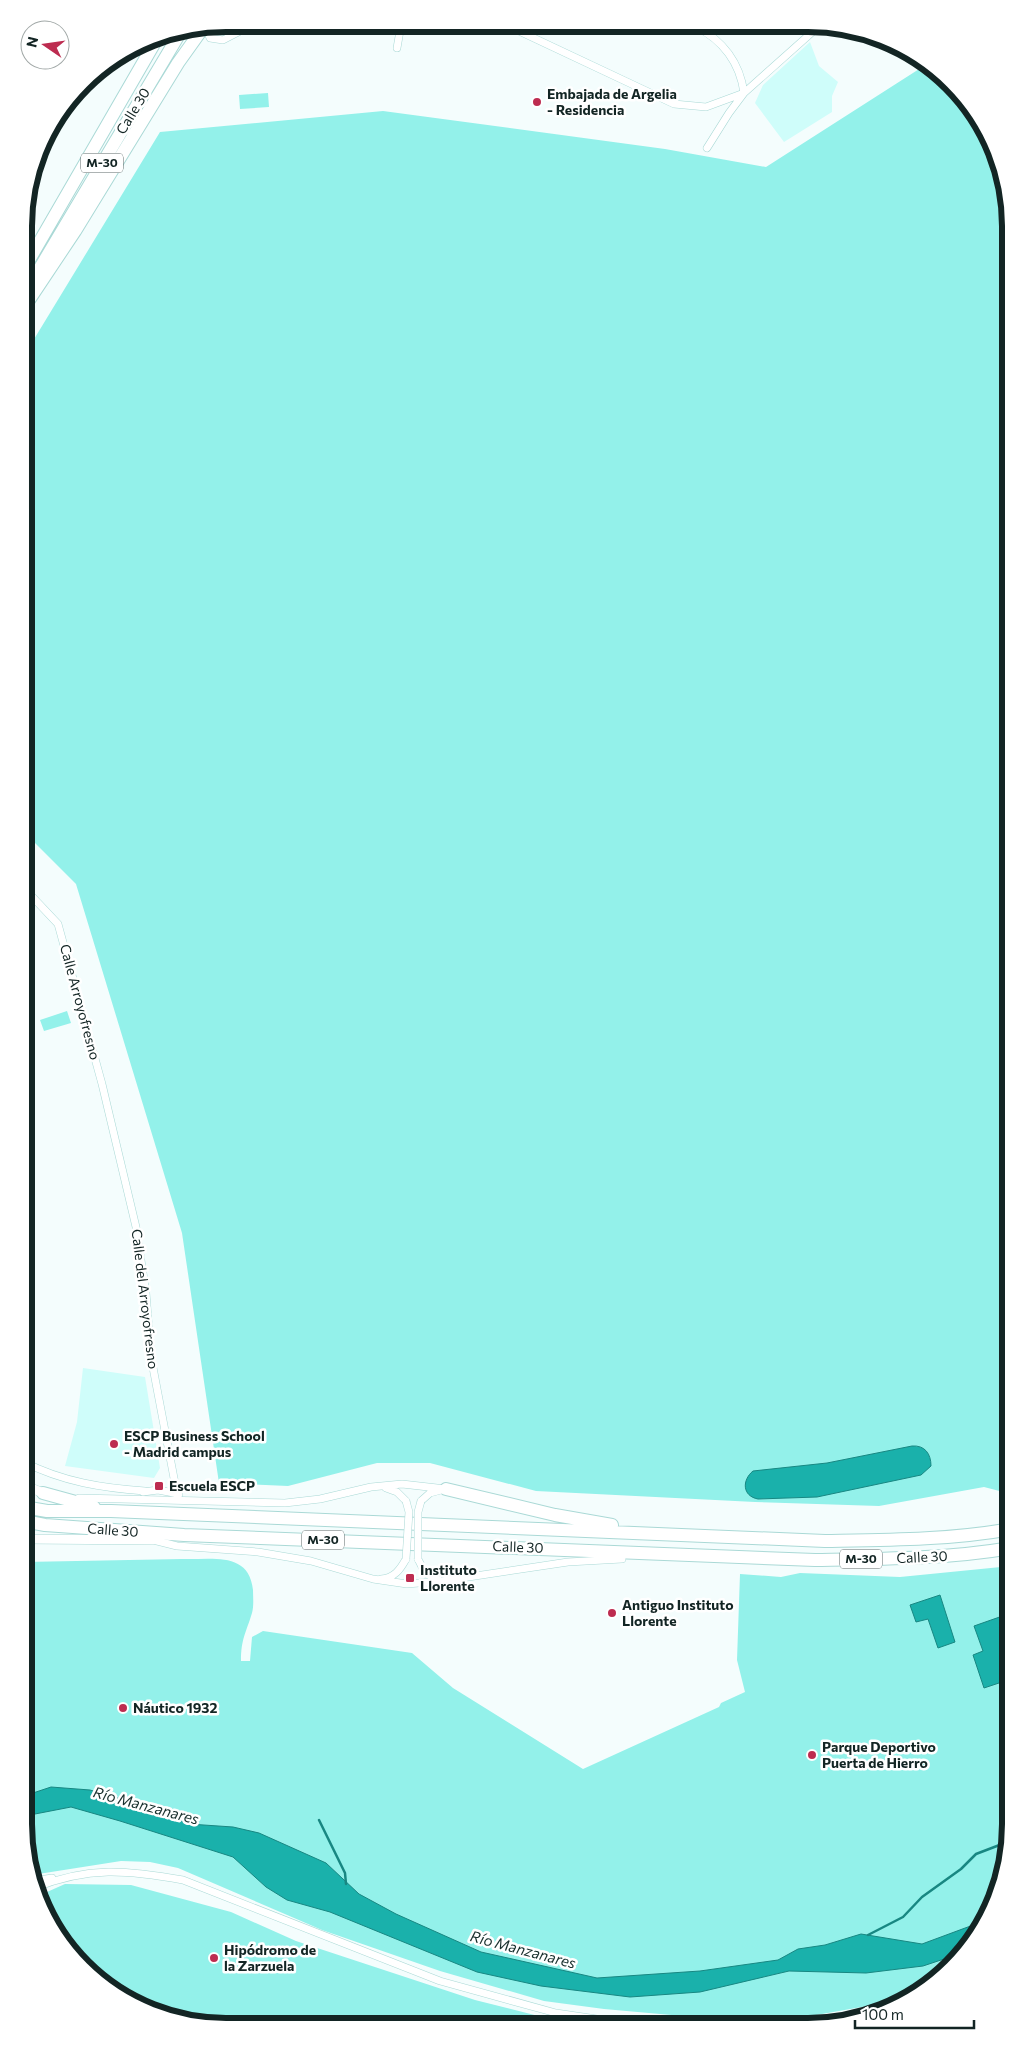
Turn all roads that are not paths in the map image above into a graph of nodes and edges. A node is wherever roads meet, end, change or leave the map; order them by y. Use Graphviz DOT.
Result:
graph roads {
  1 [pos="238,32"];
  2 [pos="400,32"];
  3 [pos="519,32"];
  4 [pos="706,32"];
  5 [pos="812,32"];
  6 [pos="208,33"];
  7 [pos="200,34"];
  8 [pos="176,39"];
  9 [pos="152,47"];
  10 [pos="397,48"];
  11 [pos="744,93"];
  12 [pos="708,148"];
  13 [pos="32,255"];
  14 [pos="32,281"];
  15 [pos="32,296"];
  16 [pos="32,896"];
  17 [pos="112,1128"];
  18 [pos="32,1466"];
  19 [pos="171,1472"];
  20 [pos="371,1487"];
  21 [pos="32,1489"];
  22 [pos="446,1489"];
  23 [pos="145,1491"];
  24 [pos="167,1492"];
  25 [pos="43,1494"];
  26 [pos="177,1494"];
  27 [pos="94,1499"];
  28 [pos="193,1500"];
  29 [pos="32,1508"];
  30 [pos="111,1512"];
  31 [pos="32,1522"];
  32 [pos="1002,1531"];
  33 [pos="184,1535"];
  34 [pos="711,1537"];
  35 [pos="32,1540"];
  36 [pos="153,1540"];
  37 [pos="1002,1549"];
  38 [pos="655,1554"];
  39 [pos="622,1559"];
  40 [pos="373,1579"];
  41 [pos="442,1581"];
  42 [pos="64,1877"];
  43 [pos="41,1880"];
  44 [pos="43,1885"];
  45 [pos="590,2018"];
  1 -- 6 [label="street"];
  2 -- 10 [label="street"];
  3 -- 11 [label="street"];
  4 -- 11 [label="street"];
  5 -- 11 [label="street"];
  7 -- 15 [label="highway"];
  8 -- 14 [label="highway, Calle 30 / M-30"];
  9 -- 13 [label="highway, Calle 30 / M-30"];
  11 -- 12 [label="street"];
  16 -- 17 [label="street, Calle Arroyofresno"];
  17 -- 19 [label="street, Calle del Arroyofresno"];
  18 -- 23 [label="street"];
  19 -- 24 [label="street, Calle del Arroyofresno"];
  19 -- 26 [label="street, Calle del Arroyofresno"];
  20 -- 22 [label="street"];
  20 -- 28 [label="street"];
  20 -- 40 [label="street, bridge"];
  21 -- 25 [label="street"];
  22 -- 34 [label="highway"];
  22 -- 41 [label="street, bridge"];
  23 -- 24 [label="street"];
  23 -- 27 [label="street"];
  24 -- 26 [label="street"];
  25 -- 27 [label="street"];
  25 -- 30 [label="highway"];
  26 -- 28 [label="street"];
  27 -- 28 [label="street"];
  29 -- 30 [label="highway, Calle 30 / M-30"];
  30 -- 34 [label="highway, Calle 30 / M-30"];
  31 -- 33 [label="highway, Calle 30 / M-30"];
  32 -- 34 [label="highway, Calle 30 / M-30"];
  33 -- 36 [label="highway"];
  33 -- 38 [label="highway, Calle 30 / M-30"];
  35 -- 36 [label="street"];
  36 -- 40 [label="street"];
  37 -- 38 [label="highway, Calle 30 / M-30"];
  38 -- 39 [label="highway"];
  39 -- 41 [label="street"];
  40 -- 41 [label="street"];
  42 -- 43 [label="street"];
  42 -- 44 [label="street"];
  42 -- 45 [label="street"];
}
